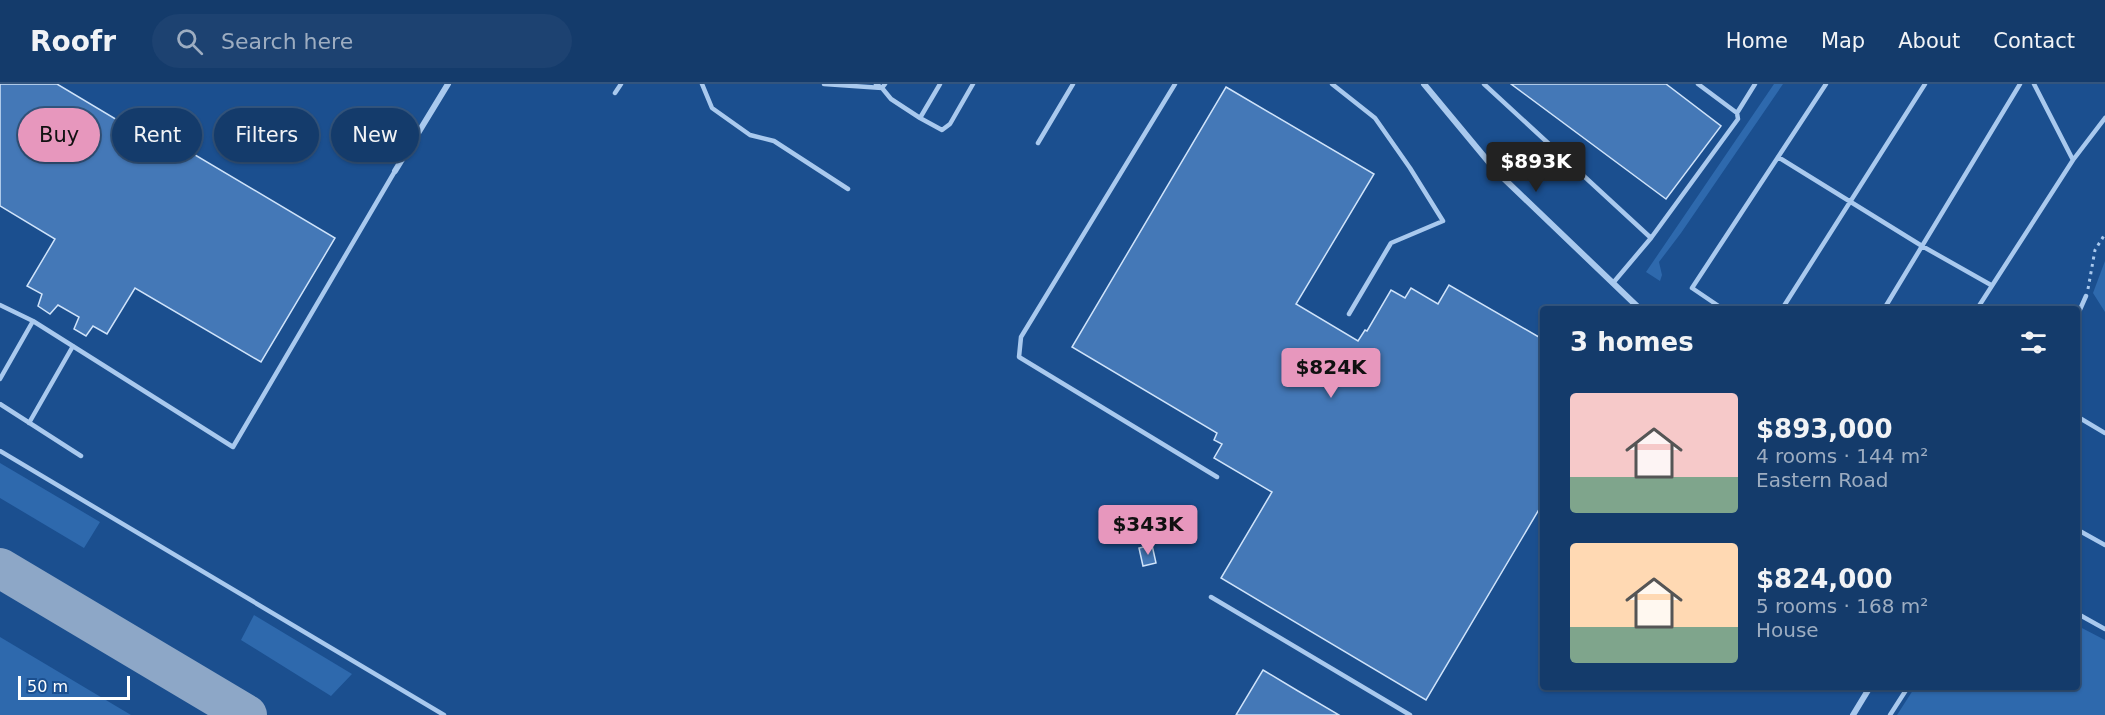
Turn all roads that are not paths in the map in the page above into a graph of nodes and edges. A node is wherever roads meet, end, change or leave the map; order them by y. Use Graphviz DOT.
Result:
graph roads {
  1 [pos="448,84"];
  2 [pos="621,84"];
  3 [pos="702,84"];
  4 [pos="824,84"];
  5 [pos="876,84"];
  6 [pos="940,84"];
  7 [pos="973,84"];
  8 [pos="1072,84"];
  9 [pos="1332,84"];
  10 [pos="1424,84"];
  11 [pos="1484,84"];
  12 [pos="1698,84"];
  13 [pos="1755,84"];
  14 [pos="1826,84"];
  15 [pos="1925,84"];
  16 [pos="2020,84"];
  17 [pos="2034,84"];
  18 [pos="1172,85"];
  19 [pos="884,86"];
  20 [pos="615,93"];
  21 [pos="1737,113"];
  22 [pos="920,118"];
  23 [pos="2105,118"];
  24 [pos="1038,143"];
  25 [pos="1779,156"];
  26 [pos="2073,159"];
  27 [pos="395,171"];
  28 [pos="848,189"];
  29 [pos="1851,201"];
  30 [pos="1651,238"];
  31 [pos="1922,246"];
  32 [pos="1612,283"];
  33 [pos="1991,285"];
  34 [pos="2086,296"];
  35 [pos="0,305"];
  36 [pos="1637,306"];
  37 [pos="1719,306"];
  38 [pos="1784,306"];
  39 [pos="1886,306"];
  40 [pos="1979,306"];
  41 [pos="2080,310"];
  42 [pos="1349,314"];
  43 [pos="33,321"];
  44 [pos="73,346"];
  45 [pos="0,379"];
  46 [pos="0,404"];
  47 [pos="2080,418"];
  48 [pos="29,423"];
  49 [pos="2105,433"];
  50 [pos="0,451"];
  51 [pos="81,456"];
  52 [pos="1216,477"];
  53 [pos="2080,531"];
  54 [pos="2105,545"];
  55 [pos="1211,597"];
  56 [pos="2080,615"];
  57 [pos="2105,629"];
  58 [pos="1868,690"];
  59 [pos="1906,690"];
  60 [pos="444,715"];
  61 [pos="1410,715"];
  62 [pos="1853,715"];
  63 [pos="1890,715"];
  1 -- 27 [label="street"];
  2 -- 20 [label="lane"];
  3 -- 28 [label="lane"];
  4 -- 19 [label="lane"];
  5 -- 19 [label="lane"];
  6 -- 22 [label="lane"];
  7 -- 22 [label="lane"];
  8 -- 24 [label="lane"];
  9 -- 42 [label="lane"];
  10 -- 32 [label="street"];
  11 -- 30 [label="lane"];
  12 -- 21 [label="lane"];
  13 -- 21 [label="lane"];
  14 -- 25 [label="lane"];
  15 -- 29 [label="lane"];
  16 -- 31 [label="lane"];
  17 -- 26 [label="lane"];
  18 -- 52 [label="lane"];
  19 -- 22 [label="lane"];
  21 -- 30 [label="lane"];
  23 -- 26 [label="lane"];
  25 -- 29 [label="lane"];
  25 -- 37 [label="lane"];
  26 -- 33 [label="lane"];
  27 -- 44 [label="lane"];
  29 -- 31 [label="lane"];
  29 -- 38 [label="lane"];
  30 -- 32 [label="lane"];
  31 -- 33 [label="lane"];
  31 -- 39 [label="lane"];
  32 -- 36 [label="street"];
  33 -- 40 [label="lane"];
  34 -- 41 [label="lane"];
  35 -- 43 [label="lane"];
  43 -- 44 [label="lane"];
  43 -- 45 [label="lane"];
  44 -- 48 [label="lane"];
  46 -- 48 [label="lane"];
  47 -- 49 [label="lane"];
  48 -- 51 [label="lane"];
  50 -- 60 [label="lane"];
  53 -- 54 [label="lane"];
  55 -- 61 [label="lane"];
  56 -- 57 [label="lane"];
  58 -- 62 [label="street"];
  59 -- 63 [label="lane"];
}
